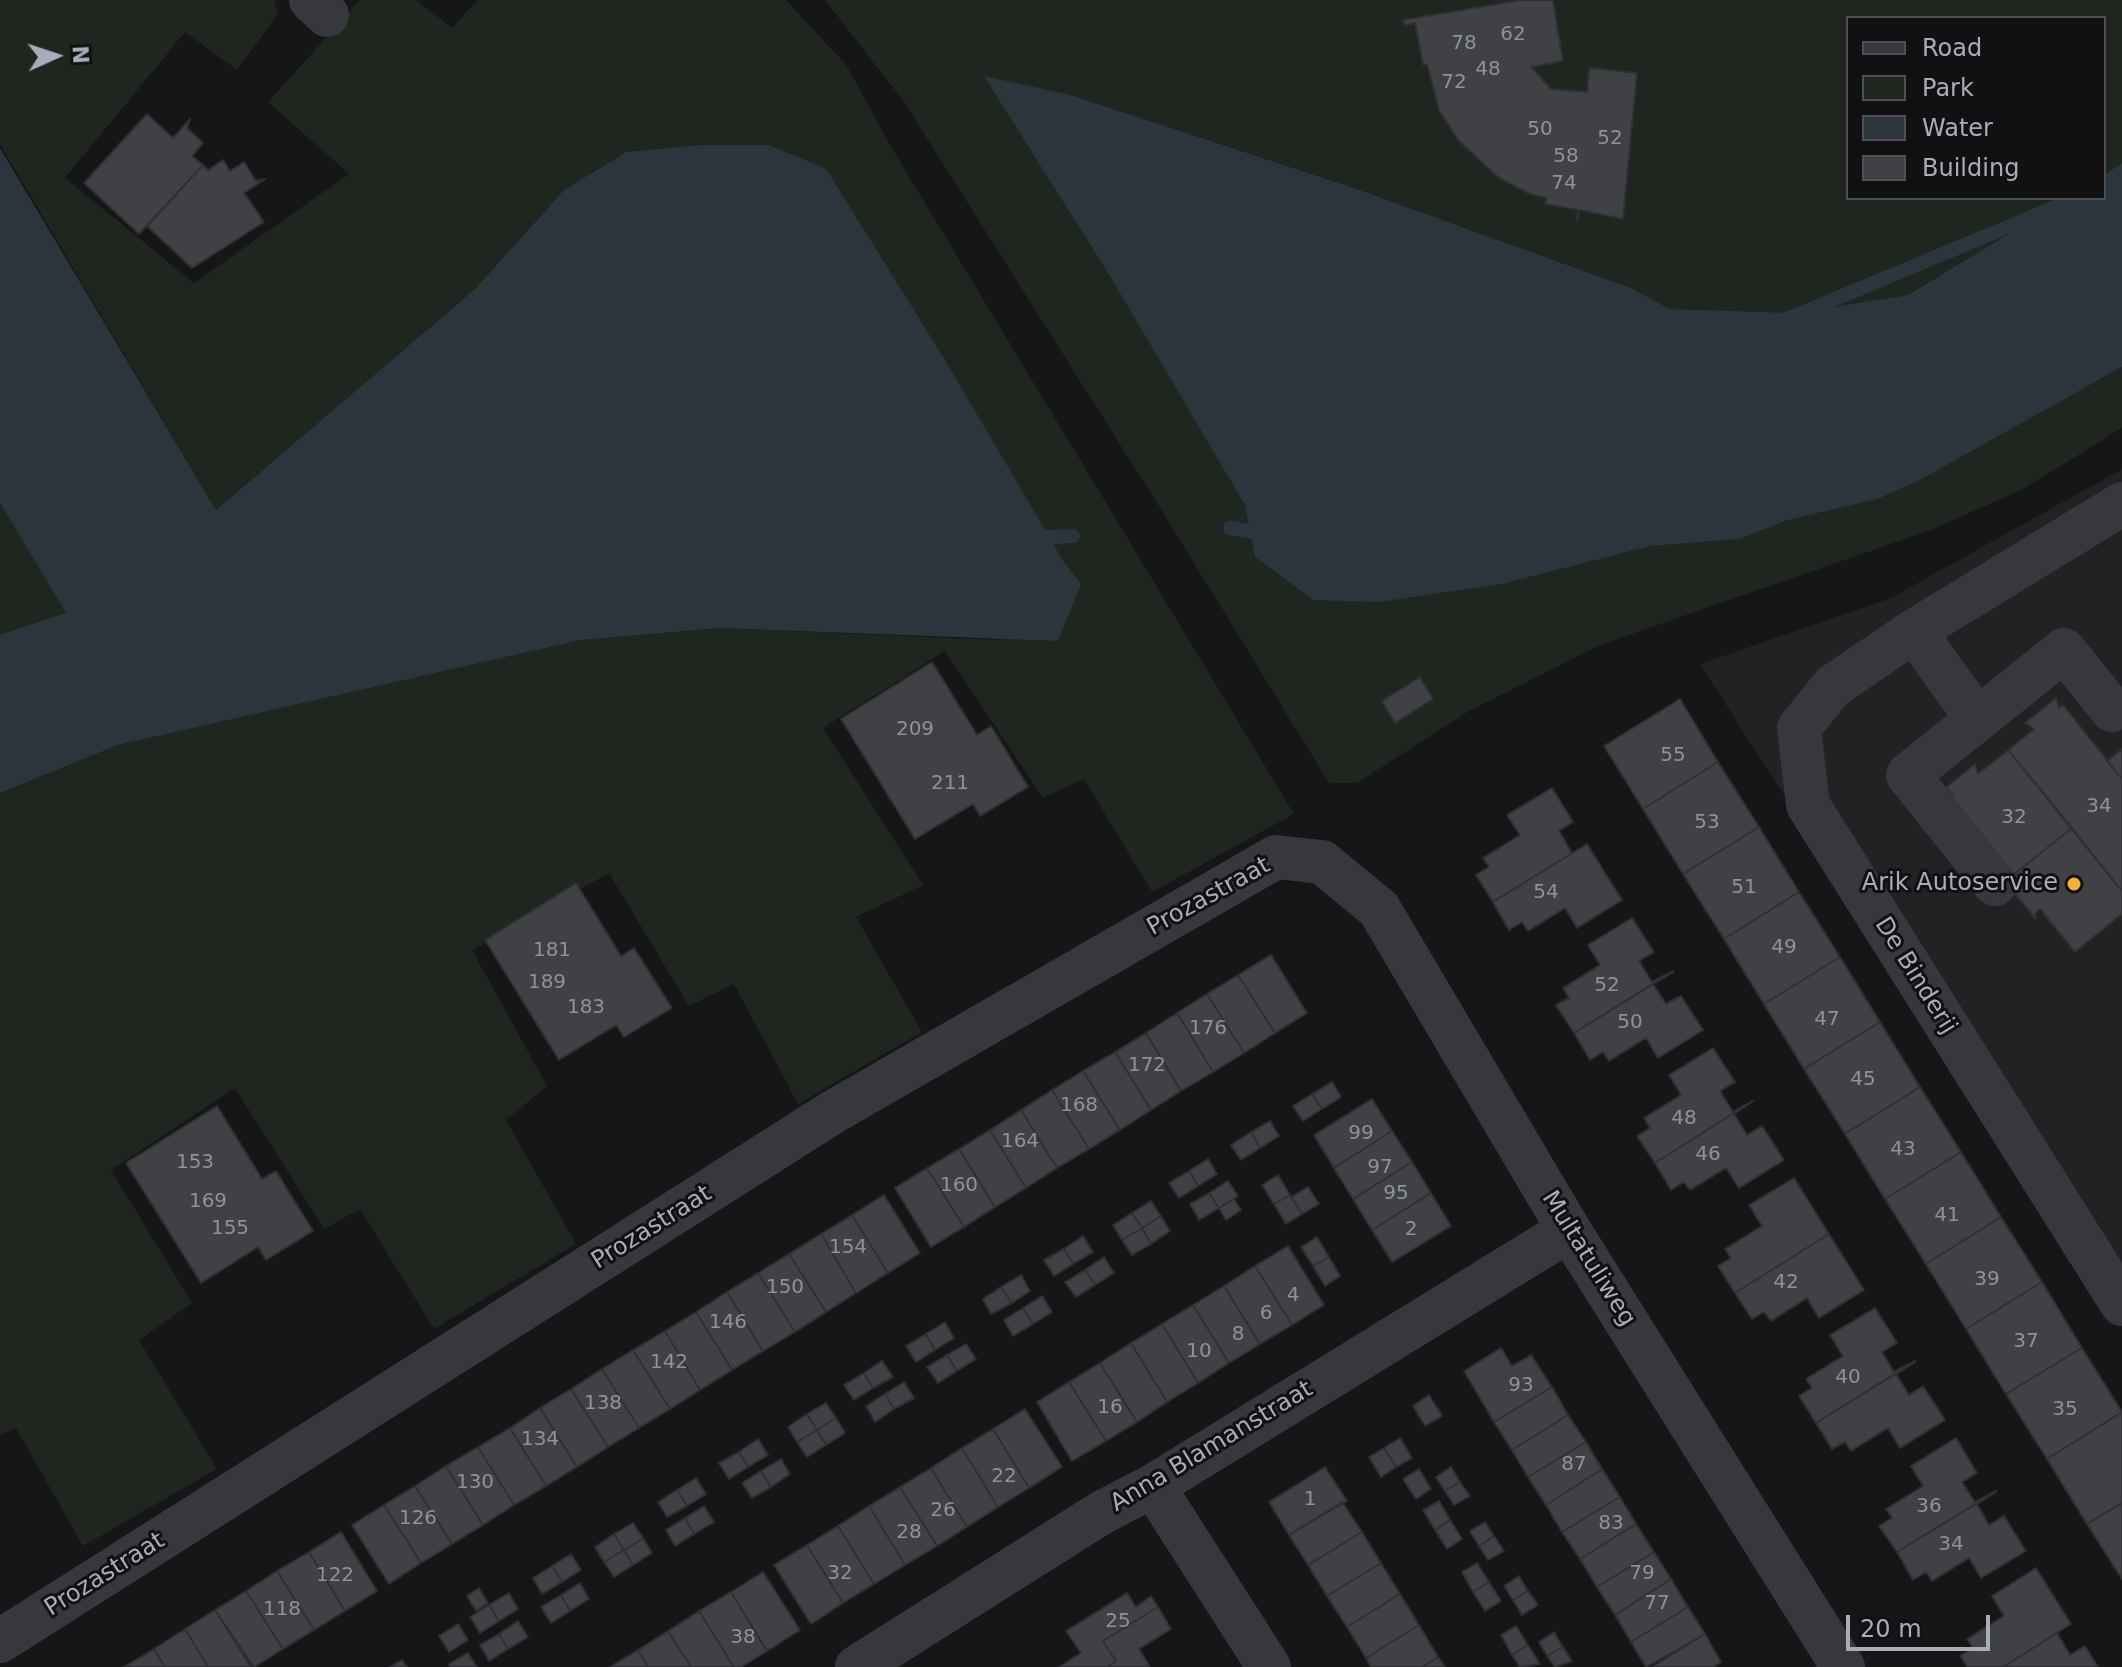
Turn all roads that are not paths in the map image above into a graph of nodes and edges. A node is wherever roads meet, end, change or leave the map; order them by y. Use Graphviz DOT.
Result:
graph roads {
  1 [pos="2122,504"];
  2 [pos="1914,631"];
  3 [pos="2112,710"];
  4 [pos="1977,719"];
  5 [pos="1322,862"];
  6 [pos="1995,884"];
  7 [pos="1569,1230"];
  8 [pos="2122,1304"];
  9 [pos="1153,1486"];
  10 [pos="0,1641"];
  11 [pos="857,1667"];
  12 [pos="1269,1667"];
  13 [pos="1843,1667"];
  1 -- 2 [label="street, De Binderij"];
  2 -- 4 [label="street"];
  2 -- 8 [label="street, De Binderij"];
  3 -- 4 [label="street"];
  4 -- 6 [label="street"];
  5 -- 7 [label="street, Multatuliweg"];
  5 -- 10 [label="street, Prozastraat"];
  7 -- 9 [label="street, Anna Blamanstraat"];
  7 -- 13 [label="street, Multatuliweg"];
  9 -- 11 [label="street, Anna Blamanstraat"];
  9 -- 12 [label="street"];
}
